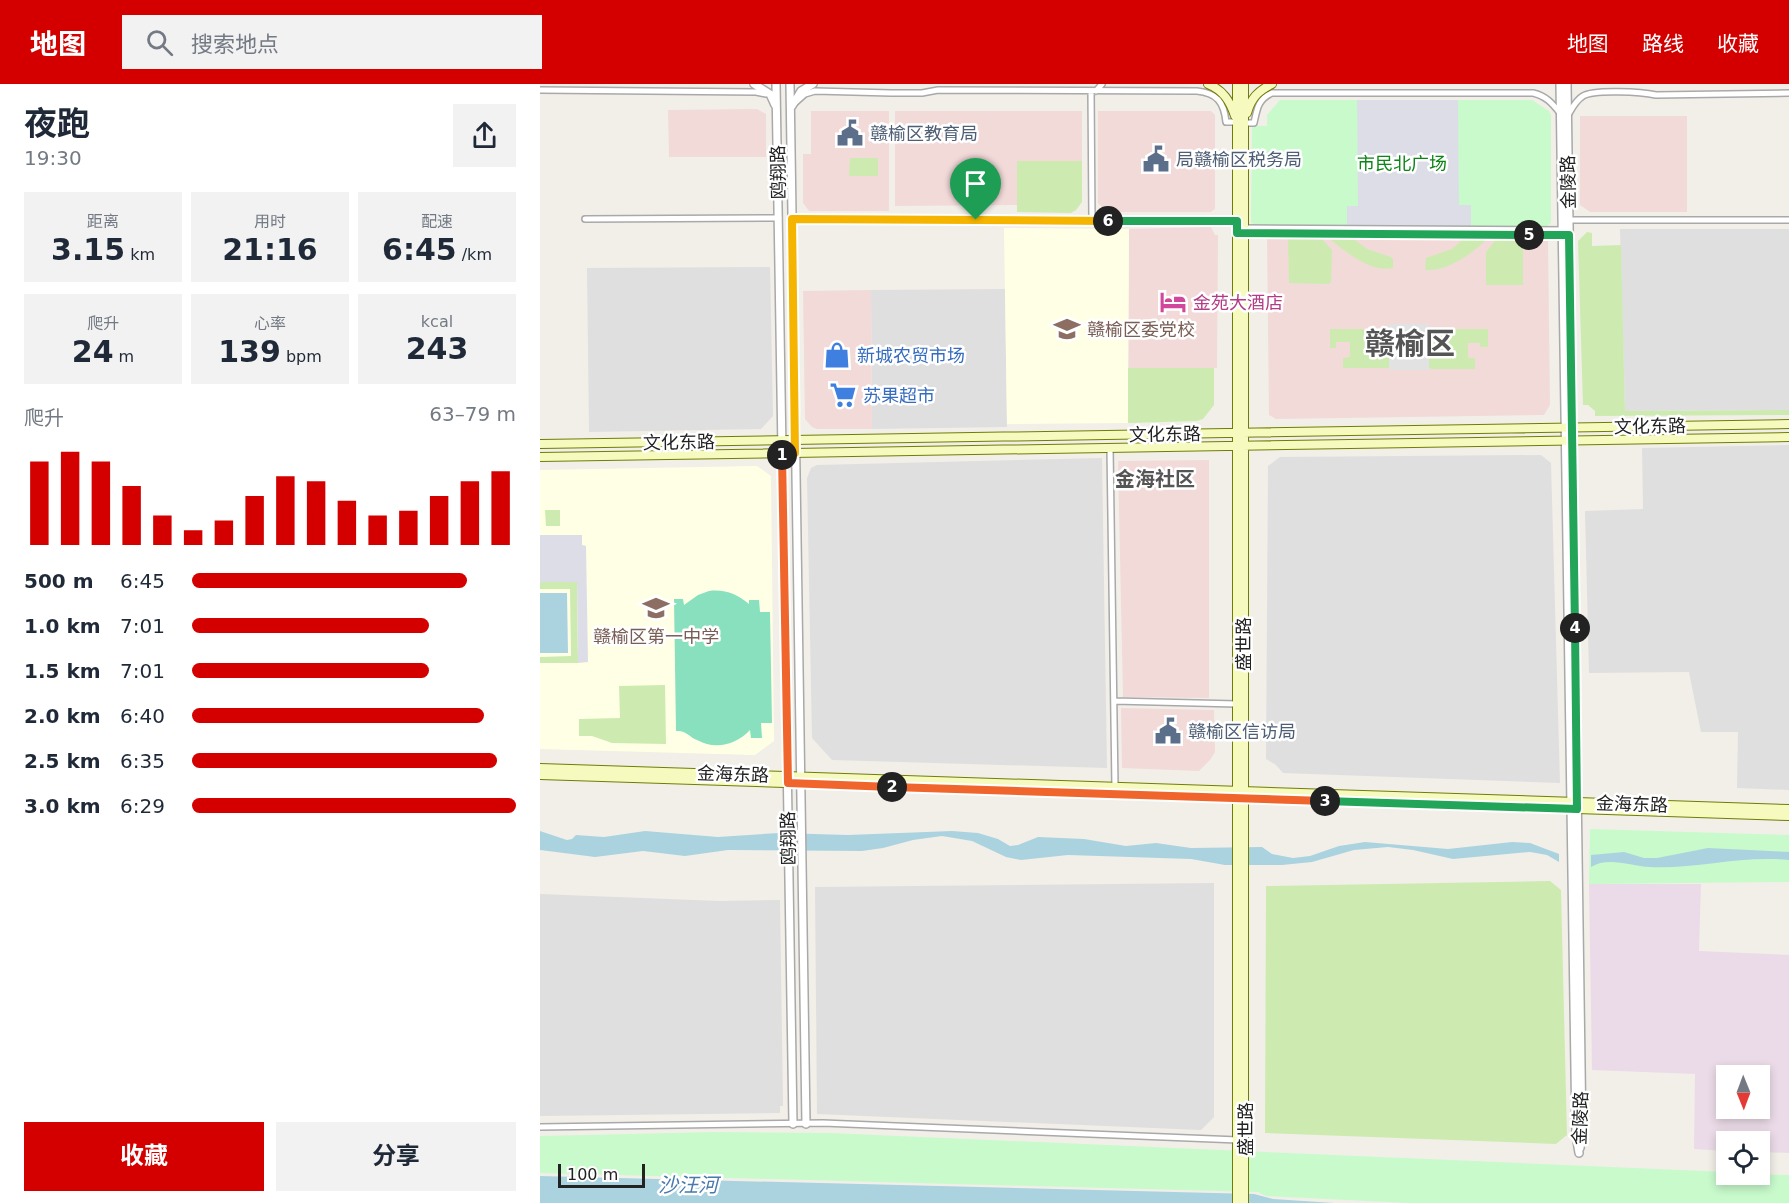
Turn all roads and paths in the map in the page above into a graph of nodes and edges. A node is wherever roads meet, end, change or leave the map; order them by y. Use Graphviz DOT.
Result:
graph roads {
  1 [pos="754,84"];
  2 [pos="776,84"];
  3 [pos="790,84"];
  4 [pos="813,84"];
  5 [pos="1080,84"];
  6 [pos="1102,84"];
  7 [pos="1208,84"];
  8 [pos="1237,84"];
  9 [pos="1244,84"];
  10 [pos="1272,84"];
  11 [pos="1560,84"];
  12 [pos="1566,84"];
  13 [pos="540,90"];
  14 [pos="1092,91"];
  15 [pos="1789,93"];
  16 [pos="770,94"];
  17 [pos="792,105"];
  18 [pos="777,111"];
  19 [pos="790,115"];
  20 [pos="1564,115"];
  21 [pos="1239,123"];
  22 [pos="779,218"];
  23 [pos="585,219"];
  24 [pos="792,219"];
  25 [pos="1092,220"];
  26 [pos="1569,220"];
  27 [pos="1789,220"];
  28 [pos="1240,229"];
  29 [pos="1566,232"];
  30 [pos="1789,424"];
  31 [pos="1569,428"];
  32 [pos="1240,433"];
  33 [pos="1789,437"];
  34 [pos="782,440"];
  35 [pos="795,440"];
  36 [pos="1569,440"];
  37 [pos="540,444"];
  38 [pos="1240,446"];
  39 [pos="1110,448"];
  40 [pos="782,453"];
  41 [pos="795,453"];
  42 [pos="540,457"];
  43 [pos="1114,701"];
  44 [pos="1237,704"];
  45 [pos="540,768"];
  46 [pos="540,775"];
  47 [pos="788,780"];
  48 [pos="800,780"];
  49 [pos="1115,787"];
  50 [pos="1240,795"];
  51 [pos="1574,805"];
  52 [pos="1789,809"];
  53 [pos="1789,816"];
  54 [pos="793,1124"];
  55 [pos="806,1124"];
  56 [pos="540,1127"];
  57 [pos="1238,1140"];
  58 [pos="1237,1203"];
  59 [pos="1244,1203"];
  1 -- 16 [label="street"];
  2 -- 18 [label="street, 鸥翔路"];
  3 -- 19 [label="street, 鸥翔路"];
  4 -- 17 [label="street"];
  5 -- 14 [label="street"];
  6 -- 14 [label="street"];
  7 -- 21 [label="main road"];
  8 -- 21 [label="main road, 盛世路"];
  9 -- 21 [label="main road, 盛世路"];
  10 -- 21 [label="main road"];
  11 -- 20 [label="street, 金陵路"];
  12 -- 20 [label="street, 金陵路"];
  13 -- 16 [label="street"];
  14 -- 17 [label="street"];
  14 -- 21 [label="street"];
  14 -- 25 [label="street"];
  15 -- 20 [label="street"];
  16 -- 18 [label="street"];
  17 -- 19 [label="street"];
  18 -- 22 [label="street, 鸥翔路"];
  19 -- 24 [label="street, 鸥翔路"];
  20 -- 21 [label="street"];
  20 -- 26 [label="street, 金陵路"];
  20 -- 29 [label="street, 金陵路"];
  21 -- 28 [label="main road, 盛世路"];
  22 -- 23 [label="street"];
  22 -- 34 [label="street, 鸥翔路"];
  24 -- 25 [label="street"];
  24 -- 35 [label="street, 鸥翔路"];
  25 -- 28 [label="street"];
  26 -- 27 [label="street"];
  26 -- 29 [label="street, 金陵路"];
  28 -- 29 [label="street"];
  28 -- 32 [label="main road, 盛世路"];
  29 -- 31 [label="street, 金陵路"];
  30 -- 31 [label="main road, 文化东路"];
  31 -- 32 [label="main road, 文化东路"];
  31 -- 36 [label="street, 金陵路"];
  32 -- 35 [label="main road, 文化东路"];
  32 -- 38 [label="main road, 盛世路"];
  33 -- 36 [label="main road, 文化东路"];
  34 -- 35 [label="main road, 文化东路"];
  34 -- 37 [label="main road, 文化东路"];
  34 -- 40 [label="street, 鸥翔路"];
  35 -- 41 [label="street, 鸥翔路"];
  36 -- 38 [label="main road, 文化东路"];
  36 -- 51 [label="street, 金陵路"];
  38 -- 39 [label="main road, 文化东路"];
  38 -- 44 [label="main road, 盛世路"];
  38 -- 50 [label="main road, 盛世路"];
  39 -- 41 [label="main road, 文化东路"];
  39 -- 43 [label="street"];
  40 -- 41 [label="main road, 文化东路"];
  40 -- 42 [label="main road, 文化东路"];
  40 -- 47 [label="street, 鸥翔路"];
  41 -- 48 [label="street, 鸥翔路"];
  43 -- 44 [label="street"];
  43 -- 49 [label="street"];
  44 -- 50 [label="main road, 盛世路"];
  45 -- 47 [label="main road, 金海东路"];
  46 -- 47 [label="main road, 金海东路"];
  47 -- 48 [label="main road, 金海东路"];
  47 -- 54 [label="street, 鸥翔路"];
  48 -- 49 [label="main road, 金海东路"];
  48 -- 50 [label="main road, 金海东路"];
  48 -- 55 [label="street, 鸥翔路"];
  49 -- 50 [label="main road, 金海东路"];
  50 -- 51 [label="main road, 金海东路"];
  50 -- 57 [label="main road, 盛世路"];
  50 -- 59 [label="main road, 盛世路"];
  51 -- 51 [label="street, 金陵路"];
  51 -- 52 [label="main road, 金海东路"];
  51 -- 53 [label="main road, 金海东路"];
  54 -- 55 [label="street"];
  54 -- 56 [label="street"];
  55 -- 57 [label="street"];
  57 -- 58 [label="main road, 盛世路"];
}
